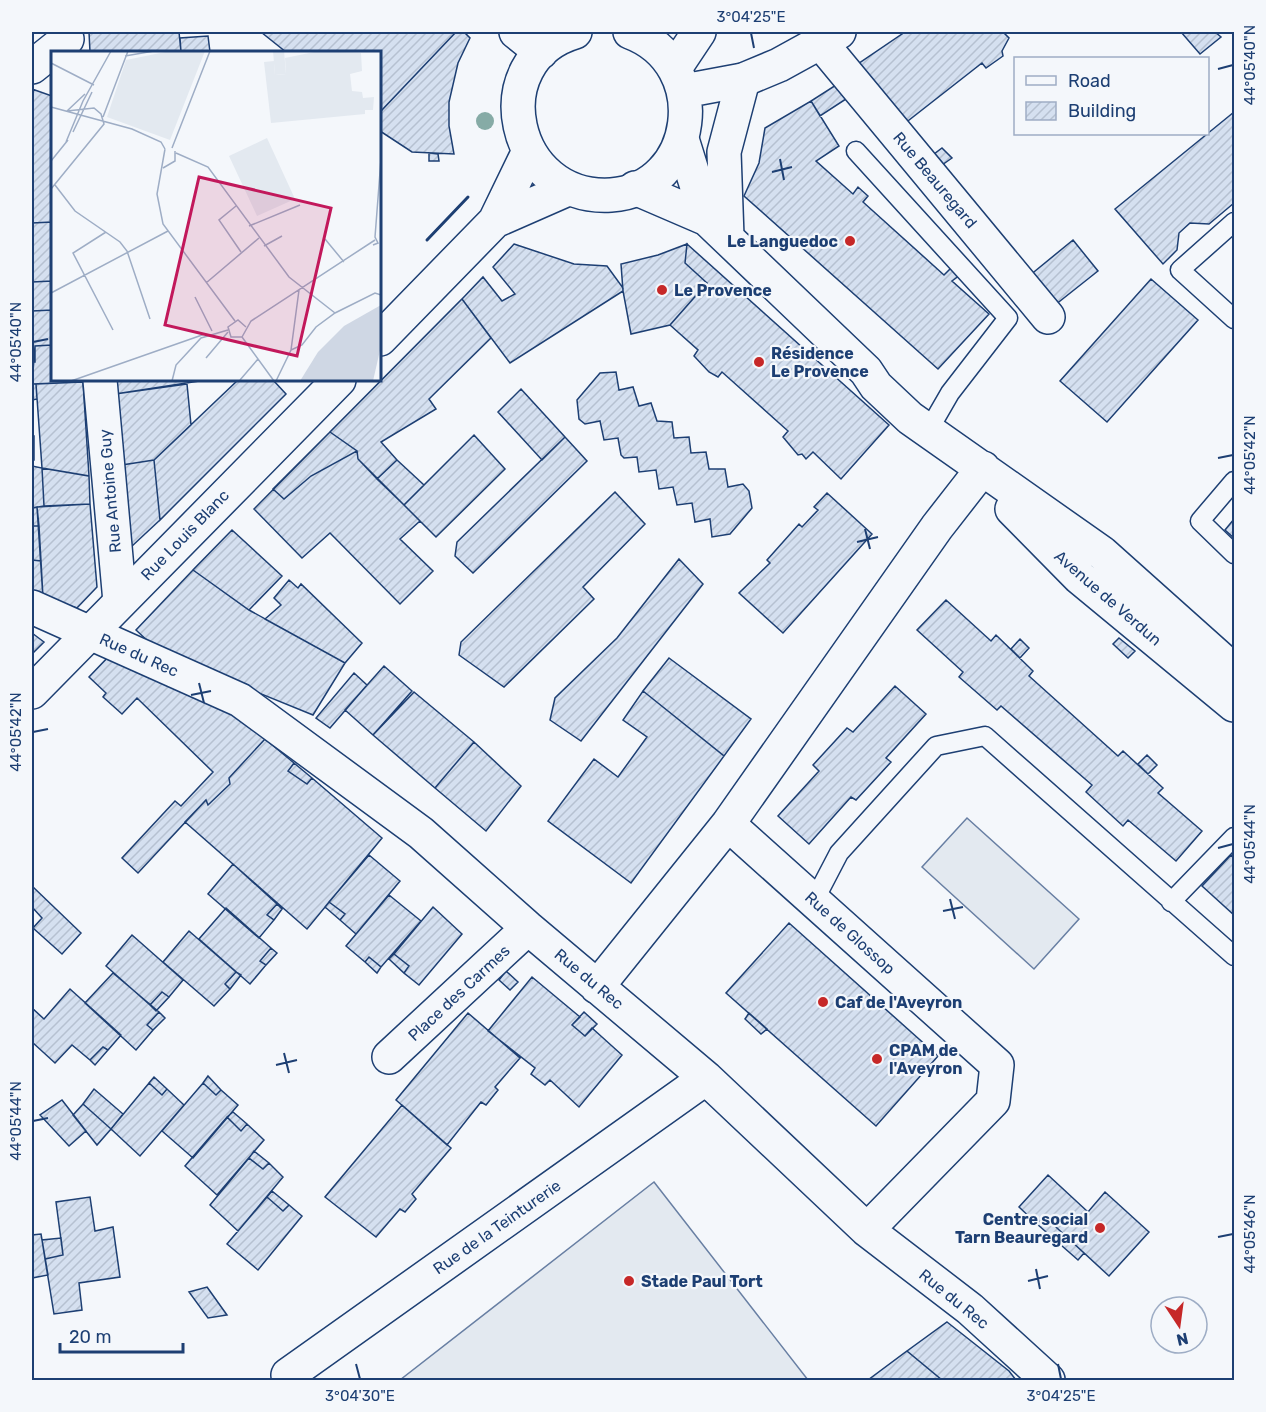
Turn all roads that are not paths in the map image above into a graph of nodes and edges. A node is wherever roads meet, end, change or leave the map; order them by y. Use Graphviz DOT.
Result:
graph roads {
  1 [pos="516,32"];
  2 [pos="575,32"];
  3 [pos="630,32"];
  4 [pos="699,32"];
  5 [pos="830,37"];
  6 [pos="68,41"];
  7 [pos="54,51"];
  8 [pos="541,52"];
  9 [pos="51,53"];
  10 [pos="32,67"];
  11 [pos="680,80"];
  12 [pos="743,80"];
  13 [pos="682,139"];
  14 [pos="856,151"];
  15 [pos="528,153"];
  16 [pos="635,188"];
  17 [pos="568,189"];
  18 [pos="495,221"];
  19 [pos="1234,222"];
  20 [pos="716,228"];
  21 [pos="1048,317"];
  22 [pos="1234,319"];
  23 [pos="381,338"];
  24 [pos="866,370"];
  25 [pos="100,381"];
  26 [pos="338,381"];
  27 [pos="934,419"];
  28 [pos="952,446"];
  29 [pos="989,474"];
  30 [pos="1234,481"];
  31 [pos="1234,554"];
  32 [pos="120,602"];
  33 [pos="32,607"];
  34 [pos="90,633"];
  35 [pos="1234,671"];
  36 [pos="32,692"];
  37 [pos="1234,705"];
  38 [pos="728,824"];
  39 [pos="1234,837"];
  40 [pos="814,901"];
  41 [pos="1171,902"];
  42 [pos="528,928"];
  43 [pos="1234,956"];
  44 [pos="597,987"];
  45 [pos="389,1057"];
  46 [pos="706,1078"];
  47 [pos="867,1230"];
  48 [pos="288,1376"];
  49 [pos="1048,1380"];
  1 -- 8 [label="street"];
  2 -- 8 [label="street"];
  3 -- 11 [label="street"];
  4 -- 11 [label="street"];
  5 -- 12 [label="street"];
  5 -- 21 [label="street, Rue Beauregard"];
  6 -- 7 [label="street"];
  8 -- 15 [label="street"];
  9 -- 10 [label="street"];
  11 -- 12 [label="street"];
  11 -- 13 [label="street"];
  12 -- 20 [label="street"];
  13 -- 16 [label="street"];
  13 -- 20 [label="street, Avenue de Verdun"];
  14 -- 27 [label="lane"];
  15 -- 17 [label="street"];
  15 -- 18 [label="street"];
  16 -- 17 [label="street"];
  16 -- 20 [label="street, Avenue de Verdun"];
  17 -- 18 [label="street"];
  18 -- 23 [label="street"];
  19 -- 22 [label="lane"];
  20 -- 24 [label="street, Avenue de Verdun"];
  24 -- 27 [label="street, Avenue de Verdun"];
  24 -- 28 [label="street, Avenue de Verdun"];
  25 -- 32 [label="street, Rue Antoine Guy"];
  26 -- 32 [label="street, Rue Louis Blanc"];
  27 -- 28 [label="street, Avenue de Verdun"];
  28 -- 29 [label="street, Avenue de Verdun"];
  29 -- 35 [label="street, Avenue de Verdun"];
  29 -- 37 [label="street, Avenue de Verdun"];
  29 -- 38 [label="street"];
  30 -- 31 [label="lane"];
  32 -- 34 [label="street, Rue Louis Blanc"];
  33 -- 34 [label="street, Rue du Rec"];
  34 -- 36 [label="street, Rue Louis Blanc"];
  34 -- 42 [label="street, Rue du Rec"];
  38 -- 40 [label="street, Rue de Glossop"];
  38 -- 44 [label="street"];
  39 -- 41 [label="lane"];
  40 -- 41 [label="lane"];
  40 -- 47 [label="street, Rue de Glossop"];
  41 -- 43 [label="lane"];
  42 -- 44 [label="street, Rue du Rec"];
  42 -- 45 [label="street, Place des Carmes"];
  44 -- 46 [label="street, Rue du Rec"];
  46 -- 47 [label="street, Rue du Rec"];
  46 -- 48 [label="street, Rue de la Teinturerie"];
  47 -- 49 [label="street, Rue du Rec"];
}
